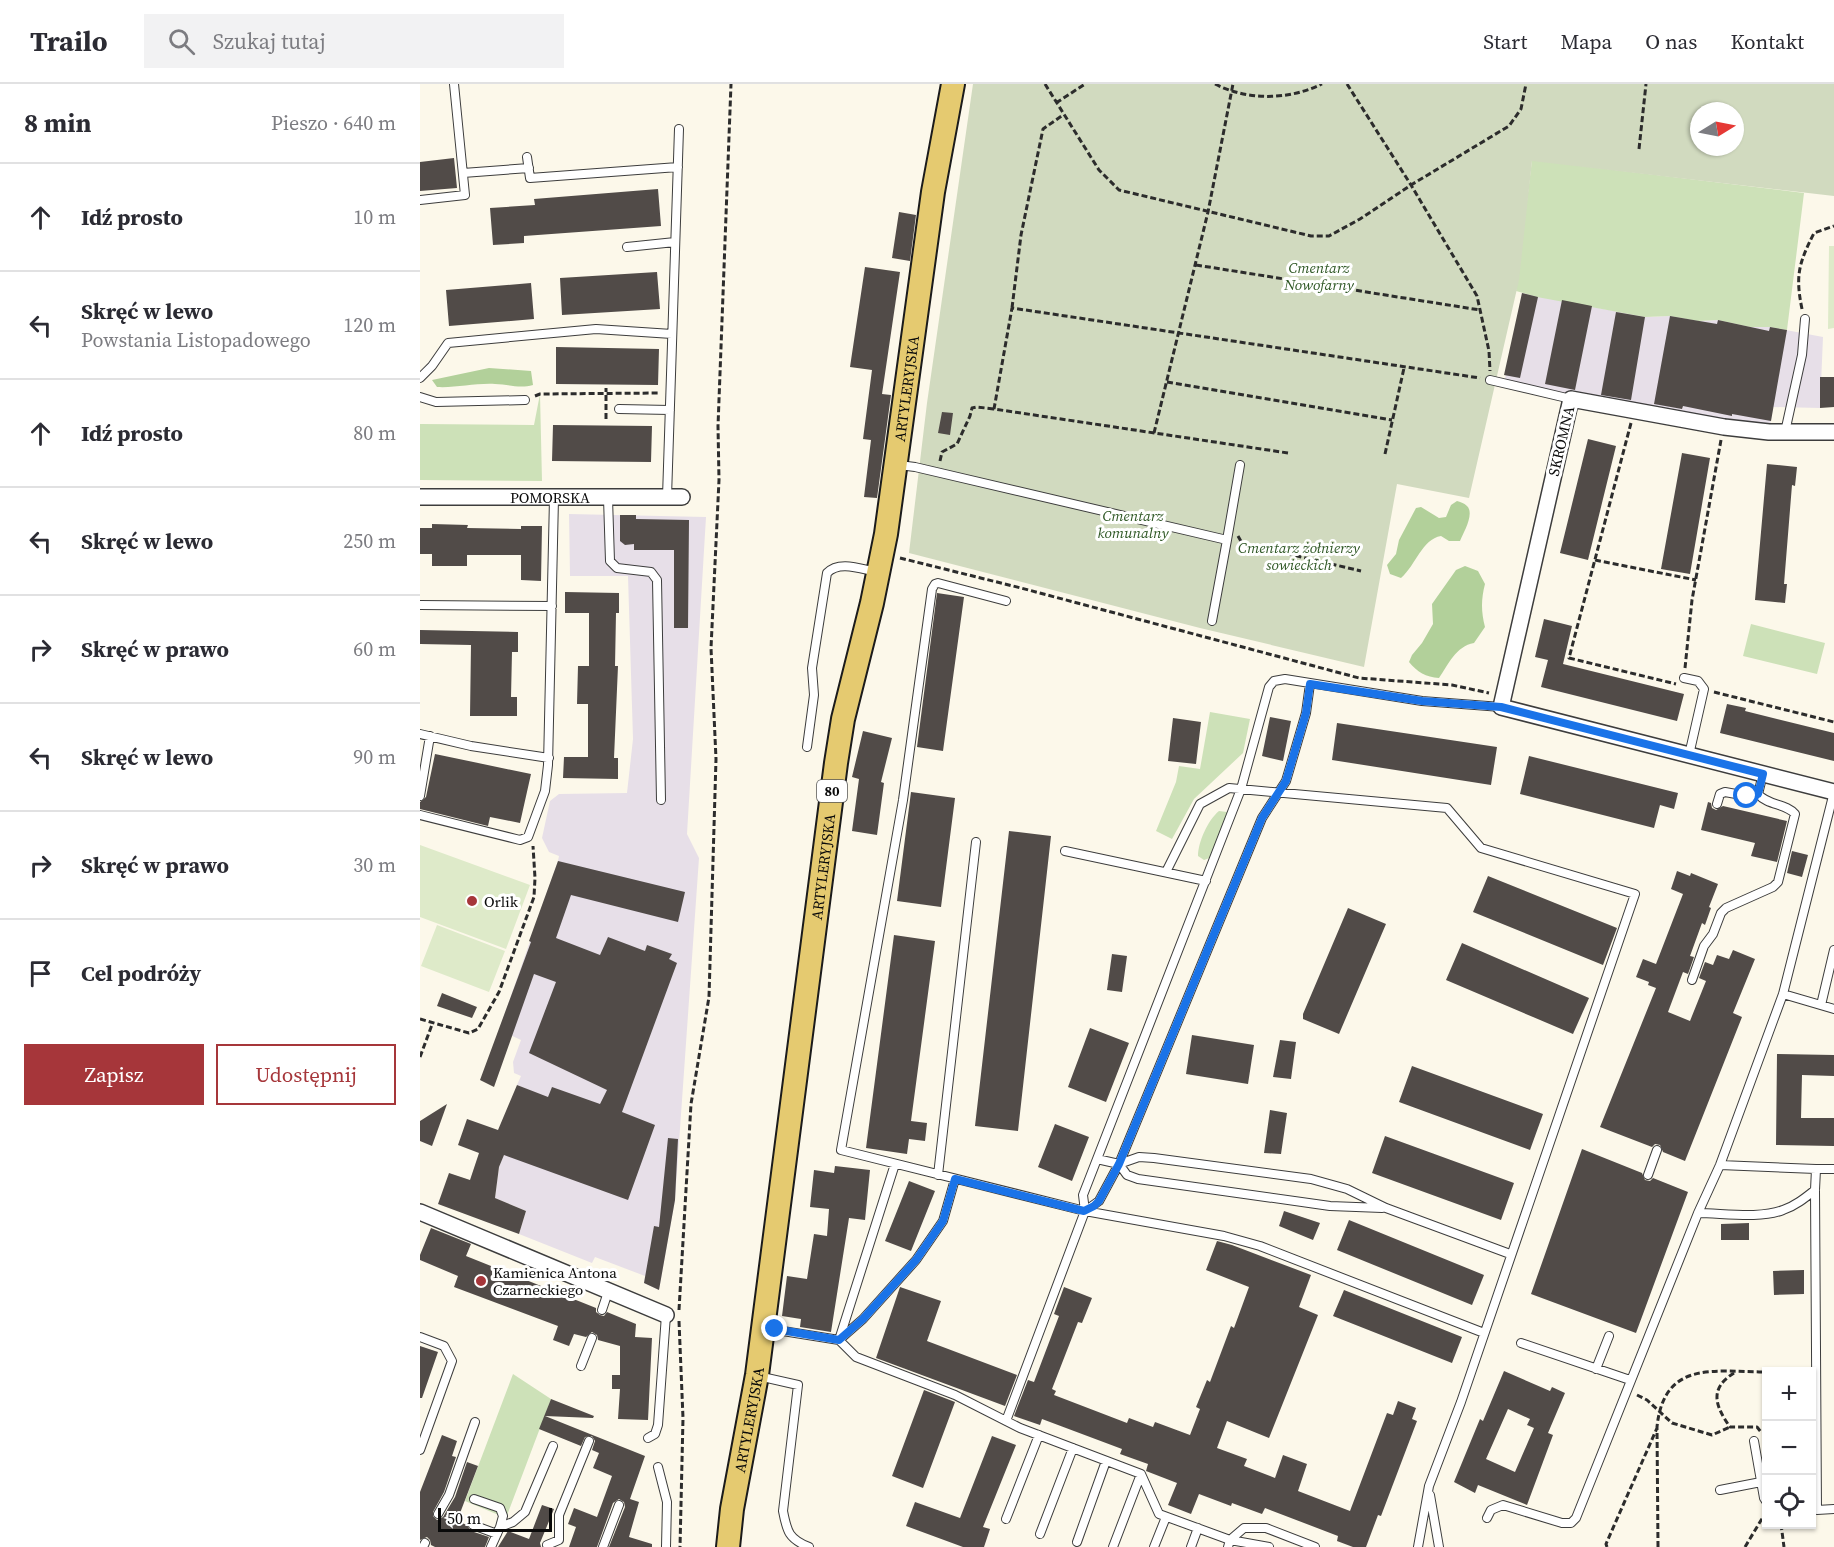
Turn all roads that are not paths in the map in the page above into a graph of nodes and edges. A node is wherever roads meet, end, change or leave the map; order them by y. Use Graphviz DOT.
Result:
graph roads {
  1 [pos="454,84"];
  2 [pos="945,84"];
  3 [pos="953,84"];
  4 [pos="679,129"];
  5 [pos="944,129"];
  6 [pos="527,157"];
  7 [pos="678,167"];
  8 [pos="529,168"];
  9 [pos="463,173"];
  10 [pos="420,200"];
  11 [pos="675,242"];
  12 [pos="627,247"];
  13 [pos="1805,319"];
  14 [pos="672,334"];
  15 [pos="420,378"];
  16 [pos="1490,380"];
  17 [pos="420,397"];
  18 [pos="1571,399"];
  19 [pos="525,400"];
  20 [pos="619,409"];
  21 [pos="670,410"];
  22 [pos="1785,432"];
  23 [pos="1834,432"];
  24 [pos="897,465"];
  25 [pos="1240,465"];
  26 [pos="674,497"];
  27 [pos="420,498"];
  28 [pos="554,498"];
  29 [pos="608,498"];
  30 [pos="1228,538"];
  31 [pos="879,572"];
  32 [pos="1006,601"];
  33 [pos="420,605"];
  34 [pos="552,606"];
  35 [pos="1212,621"];
  36 [pos="1684,678"];
  37 [pos="1310,684"];
  38 [pos="1498,701"];
  39 [pos="420,734"];
  40 [pos="430,736"];
  41 [pos="807,747"];
  42 [pos="1689,755"];
  43 [pos="549,758"];
  44 [pos="1763,774"];
  45 [pos="1241,789"];
  46 [pos="1834,792"];
  47 [pos="1279,793"];
  48 [pos="1758,794"];
  49 [pos="420,796"];
  50 [pos="661,800"];
  51 [pos="1717,804"];
  52 [pos="420,815"];
  53 [pos="976,842"];
  54 [pos="1065,851"];
  55 [pos="1166,872"];
  56 [pos="1206,881"];
  57 [pos="1834,950"];
  58 [pos="1692,980"];
  59 [pos="1783,994"];
  60 [pos="1821,1005"];
  61 [pos="1834,1009"];
  62 [pos="1657,1150"];
  63 [pos="1097,1159"];
  64 [pos="895,1164"];
  65 [pos="1119,1164"];
  66 [pos="1720,1166"];
  67 [pos="1816,1169"];
  68 [pos="1834,1169"];
  69 [pos="938,1174"];
  70 [pos="1648,1175"];
  71 [pos="955,1179"];
  72 [pos="1815,1190"];
  73 [pos="1386,1208"];
  74 [pos="1084,1211"];
  75 [pos="420,1212"];
  76 [pos="1698,1213"];
  77 [pos="1510,1254"];
  78 [pos="608,1292"];
  79 [pos="602,1310"];
  80 [pos="672,1317"];
  81 [pos="763,1328"];
  82 [pos="1484,1332"];
  83 [pos="1609,1336"];
  84 [pos="420,1337"];
  85 [pos="592,1338"];
  86 [pos="839,1340"];
  87 [pos="1521,1343"];
  88 [pos="581,1366"];
  89 [pos="1596,1369"];
  90 [pos="757,1375"];
  91 [pos="1630,1380"];
  92 [pos="1006,1421"];
  93 [pos="474,1422"];
  94 [pos="1039,1435"];
  95 [pos="648,1438"];
  96 [pos="589,1441"];
  97 [pos="1754,1441"];
  98 [pos="553,1446"];
  99 [pos="1073,1448"];
  100 [pos="420,1450"];
  101 [pos="1106,1461"];
  102 [pos="658,1467"];
  103 [pos="1140,1474"];
  104 [pos="1814,1475"];
  105 [pos="1761,1482"];
  106 [pos="1762,1485"];
  107 [pos="1429,1486"];
  108 [pos="1720,1490"];
  109 [pos="474,1499"];
  110 [pos="619,1505"];
  111 [pos="1834,1509"];
  112 [pos="1816,1510"];
  113 [pos="438,1514"];
  114 [pos="1166,1516"];
  115 [pos="1487,1518"];
  116 [pos="1006,1519"];
  117 [pos="473,1525"];
  118 [pos="1198,1528"];
  119 [pos="498,1530"];
  120 [pos="1040,1534"];
  121 [pos="1077,1542"];
  122 [pos="1229,1543"];
  123 [pos="547,1545"];
  124 [pos="491,1547"];
  125 [pos="603,1547"];
  126 [pos="666,1547"];
  127 [pos="728,1547"];
  128 [pos="809,1547"];
  129 [pos="1113,1547"];
  130 [pos="1154,1547"];
  131 [pos="1191,1547"];
  132 [pos="1269,1547"];
  133 [pos="1315,1547"];
  134 [pos="1418,1547"];
  135 [pos="1439,1547"];
  1 -- 9 [label="lane"];
  2 -- 5 [label="main road, 80"];
  3 -- 5 [label="main road, ARTYLERYJSKA"];
  4 -- 7 [label="lane"];
  5 -- 24 [label="main road, ARTYLERYJSKA / 80"];
  6 -- 8 [label="lane"];
  7 -- 8 [label="lane"];
  7 -- 11 [label="lane"];
  8 -- 9 [label="lane"];
  9 -- 10 [label="lane"];
  11 -- 12 [label="lane"];
  11 -- 14 [label="lane"];
  13 -- 22 [label="lane"];
  14 -- 15 [label="lane"];
  14 -- 21 [label="lane"];
  16 -- 18 [label="lane"];
  17 -- 19 [label="lane"];
  18 -- 22 [label="street, SKROMNA"];
  18 -- 38 [label="street, SKROMNA"];
  20 -- 21 [label="lane"];
  21 -- 26 [label="lane"];
  22 -- 23 [label="street, SKROMNA"];
  24 -- 30 [label="lane"];
  24 -- 31 [label="main road, ARTYLERYJSKA / 80"];
  25 -- 30 [label="lane"];
  26 -- 29 [label="street, POMORSKA"];
  27 -- 28 [label="street, POMORSKA"];
  28 -- 29 [label="street, POMORSKA"];
  28 -- 34 [label="lane"];
  29 -- 50 [label="lane"];
  30 -- 35 [label="lane"];
  31 -- 41 [label="lane"];
  31 -- 81 [label="main road, ARTYLERYJSKA / 80"];
  32 -- 64 [label="lane"];
  33 -- 34 [label="lane"];
  34 -- 43 [label="lane"];
  36 -- 42 [label="lane"];
  37 -- 38 [label="lane"];
  37 -- 45 [label="lane"];
  37 -- 47 [label="lane"];
  38 -- 42 [label="street"];
  39 -- 40 [label="lane"];
  40 -- 43 [label="lane"];
  40 -- 49 [label="lane"];
  42 -- 44 [label="street"];
  43 -- 52 [label="lane"];
  44 -- 46 [label="street"];
  44 -- 48 [label="lane"];
  45 -- 47 [label="lane"];
  45 -- 55 [label="lane"];
  45 -- 56 [label="lane"];
  46 -- 59 [label="lane"];
  47 -- 65 [label="lane"];
  47 -- 77 [label="lane"];
  48 -- 51 [label="lane"];
  48 -- 58 [label="lane"];
  53 -- 69 [label="lane"];
  54 -- 55 [label="lane"];
  55 -- 56 [label="lane"];
  56 -- 63 [label="lane"];
  57 -- 60 [label="lane"];
  59 -- 60 [label="lane"];
  59 -- 66 [label="lane"];
  60 -- 61 [label="lane"];
  62 -- 70 [label="lane"];
  63 -- 65 [label="lane"];
  63 -- 74 [label="lane"];
  64 -- 69 [label="lane"];
  64 -- 86 [label="lane"];
  65 -- 73 [label="lane"];
  65 -- 73 [label="lane"];
  65 -- 74 [label="lane"];
  66 -- 67 [label="lane"];
  66 -- 76 [label="lane"];
  67 -- 68 [label="lane"];
  67 -- 72 [label="lane"];
  69 -- 71 [label="lane"];
  71 -- 74 [label="lane"];
  71 -- 86 [label="lane"];
  72 -- 76 [label="lane"];
  72 -- 104 [label="lane"];
  73 -- 77 [label="lane"];
  74 -- 82 [label="lane"];
  74 -- 92 [label="lane"];
  75 -- 78 [label="street"];
  76 -- 91 [label="lane"];
  77 -- 82 [label="lane"];
  78 -- 79 [label="lane"];
  78 -- 80 [label="street"];
  80 -- 95 [label="lane"];
  81 -- 86 [label="lane"];
  81 -- 90 [label="main road, ARTYLERYJSKA / 80"];
  82 -- 107 [label="lane"];
  83 -- 89 [label="lane"];
  84 -- 100 [label="lane"];
  85 -- 88 [label="lane"];
  86 -- 92 [label="lane"];
  87 -- 89 [label="lane"];
  89 -- 91 [label="lane"];
  90 -- 127 [label="main road, ARTYLERYJSKA / 80"];
  90 -- 128 [label="lane"];
  91 -- 115 [label="lane"];
  92 -- 94 [label="lane"];
  93 -- 113 [label="lane"];
  94 -- 99 [label="lane"];
  94 -- 116 [label="lane"];
  96 -- 123 [label="lane"];
  97 -- 105 [label="lane"];
  98 -- 119 [label="lane"];
  99 -- 101 [label="lane"];
  99 -- 120 [label="lane"];
  101 -- 103 [label="lane"];
  101 -- 121 [label="lane"];
  102 -- 126 [label="lane"];
  103 -- 114 [label="lane"];
  103 -- 129 [label="lane"];
  105 -- 106 [label="lane"];
  105 -- 108 [label="lane"];
  107 -- 134 [label="lane"];
  107 -- 135 [label="lane"];
  109 -- 119 [label="lane"];
  110 -- 125 [label="lane"];
  111 -- 112 [label="lane"];
  114 -- 118 [label="lane"];
  114 -- 130 [label="lane"];
  117 -- 119 [label="lane"];
  118 -- 122 [label="lane"];
  118 -- 131 [label="lane"];
  119 -- 124 [label="lane"];
  122 -- 132 [label="lane"];
  122 -- 133 [label="lane"];
}
